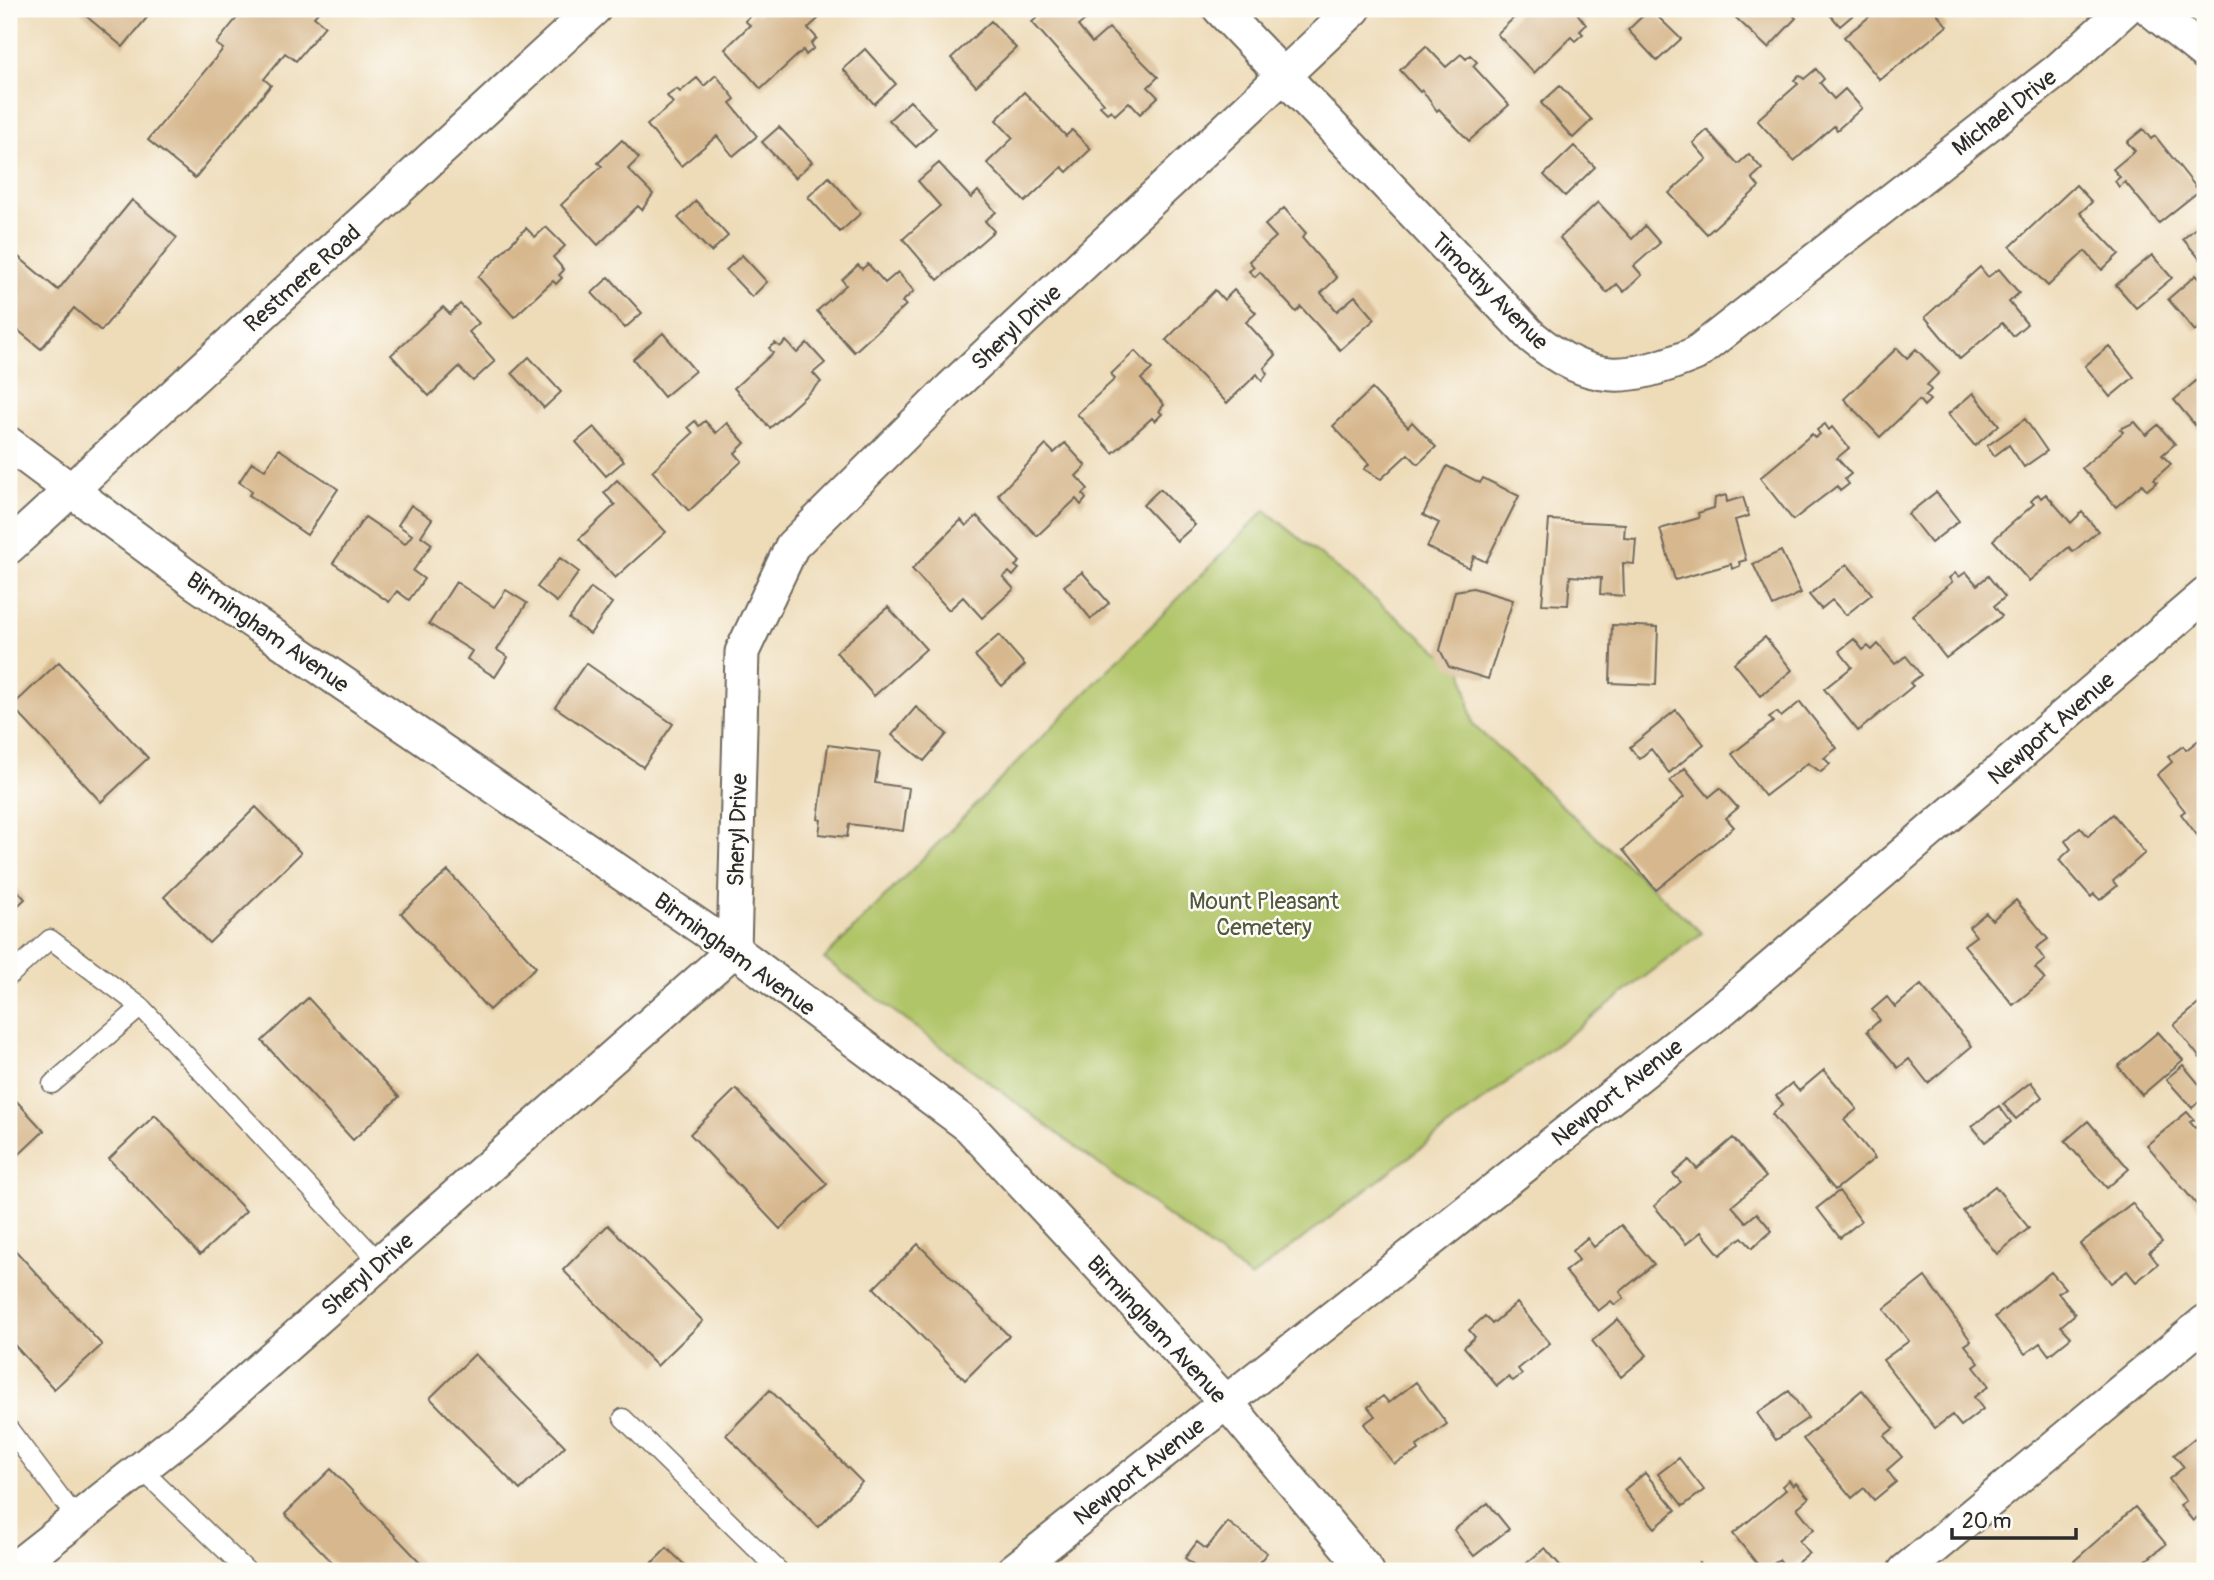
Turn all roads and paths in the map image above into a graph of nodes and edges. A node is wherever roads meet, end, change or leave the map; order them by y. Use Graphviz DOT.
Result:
graph roads {
  1 [pos="594,9"];
  2 [pos="1220,9"];
  3 [pos="1354,9"];
  4 [pos="2125,9"];
  5 [pos="2150,9"];
  6 [pos="2205,53"];
  7 [pos="1282,76"];
  8 [pos="1880,210"];
  9 [pos="9,444"];
  10 [pos="71,490"];
  11 [pos="9,547"];
  12 [pos="2205,595"];
  13 [pos="734,950"];
  14 [pos="9,976"];
  15 [pos="141,1007"];
  16 [pos="52,1084"];
  17 [pos="380,1263"];
  18 [pos="2205,1322"];
  19 [pos="1226,1402"];
  20 [pos="623,1418"];
  21 [pos="9,1429"];
  22 [pos="141,1469"];
  23 [pos="77,1519"];
  24 [pos="11,1571"];
  25 [pos="247,1571"];
  26 [pos="779,1571"];
  27 [pos="1013,1571"];
  28 [pos="1367,1571"];
  29 [pos="1905,1571"];
  1 -- 10 [label="street, Restmere Road"];
  2 -- 7 [label="street, Timothy Avenue"];
  3 -- 7 [label="street, Sheryl Drive"];
  4 -- 8 [label="street, Michael Drive"];
  5 -- 6 [label="street"];
  7 -- 8 [label="street, Timothy Avenue"];
  7 -- 13 [label="street, Sheryl Drive"];
  9 -- 10 [label="street, Birmingham Avenue"];
  10 -- 11 [label="street, Restmere Road"];
  10 -- 13 [label="street, Birmingham Avenue"];
  12 -- 19 [label="street, Newport Avenue"];
  13 -- 17 [label="street, Sheryl Drive"];
  13 -- 19 [label="street, Birmingham Avenue"];
  14 -- 15 [label="lane"];
  15 -- 16 [label="lane"];
  15 -- 17 [label="lane"];
  17 -- 22 [label="street, Sheryl Drive"];
  18 -- 29 [label="street"];
  19 -- 27 [label="street, Newport Avenue"];
  19 -- 28 [label="street, Birmingham Avenue"];
  20 -- 26 [label="lane"];
  21 -- 23 [label="lane"];
  22 -- 23 [label="street, Sheryl Drive"];
  22 -- 25 [label="lane"];
  23 -- 24 [label="street, Sheryl Drive"];
}
